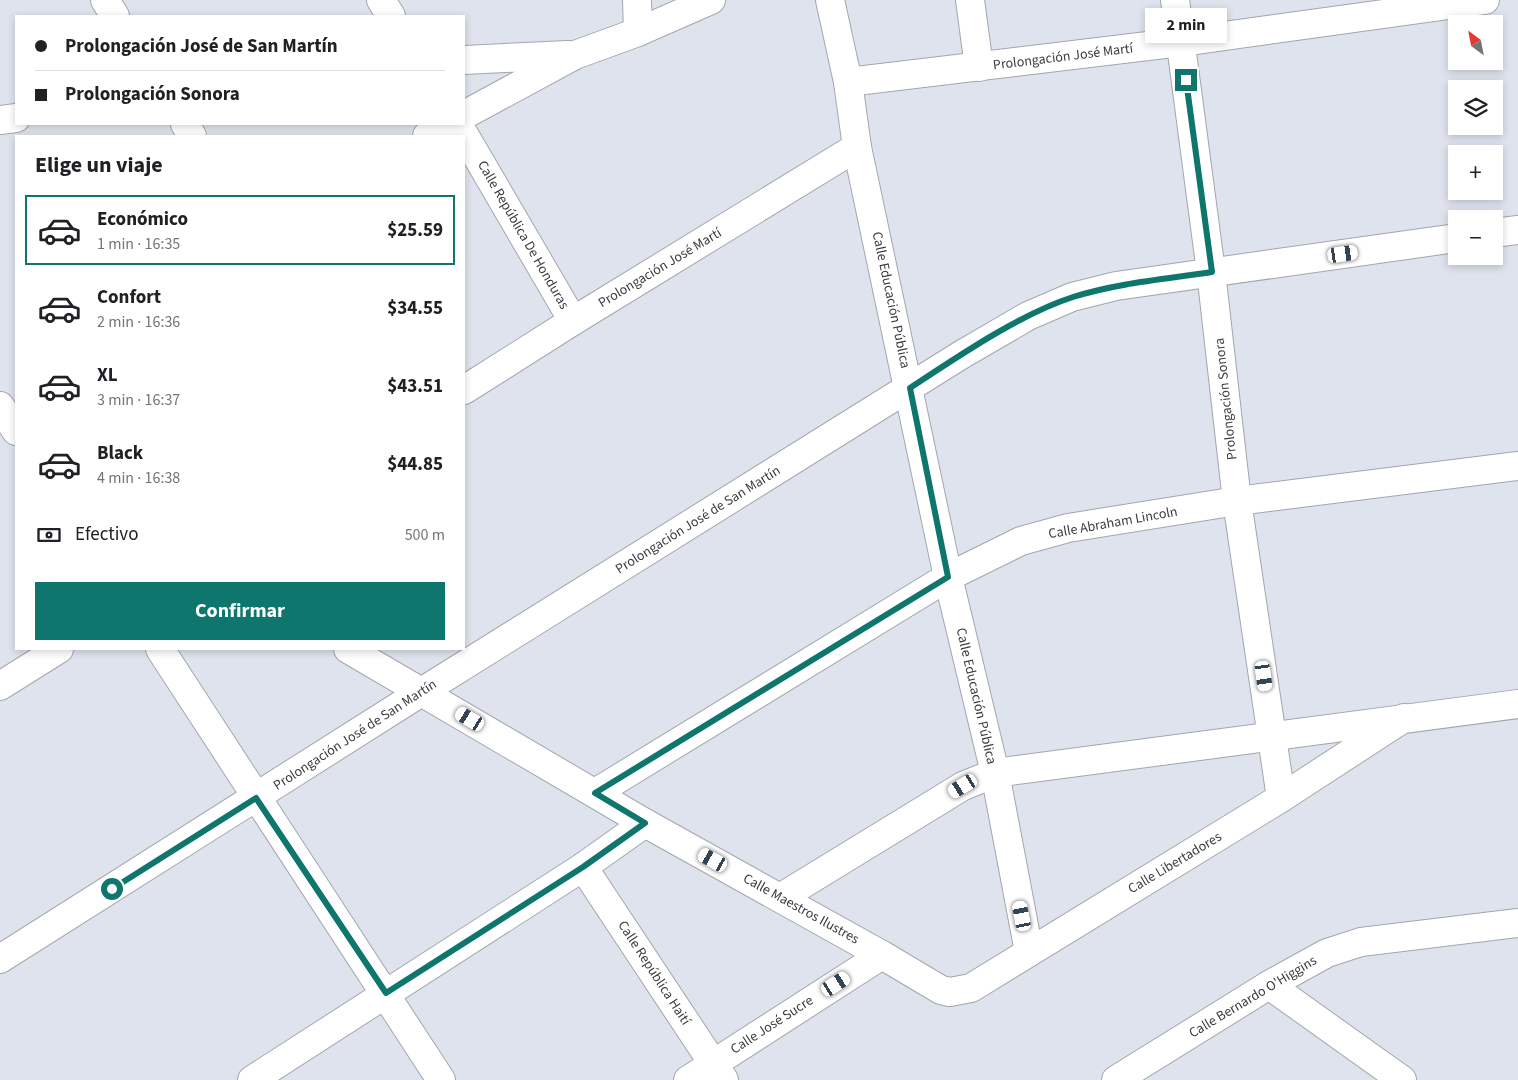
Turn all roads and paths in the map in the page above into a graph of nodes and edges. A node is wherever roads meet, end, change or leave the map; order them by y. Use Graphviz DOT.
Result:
graph roads {
  1 [pos="105,0"];
  2 [pos="381,0"];
  3 [pos="637,0"];
  4 [pos="711,0"];
  5 [pos="830,0"];
  6 [pos="970,0"];
  7 [pos="1175,0"];
  8 [pos="1485,0"];
  9 [pos="114,15"];
  10 [pos="390,15"];
  11 [pos="638,32"];
  12 [pos="1181,42"];
  13 [pos="575,55"];
  14 [pos="465,60"];
  15 [pos="979,67"];
  16 [pos="848,82"];
  17 [pos="465,114"];
  18 [pos="15,118"];
  19 [pos="0,120"];
  20 [pos="446,125"];
  21 [pos="429,135"];
  22 [pos="465,136"];
  23 [pos="858,148"];
  24 [pos="1518,230"];
  25 [pos="1503,232"];
  26 [pos="1448,239"];
  27 [pos="1212,272"];
  28 [pos="573,320"];
  29 [pos="910,388"];
  30 [pos="465,389"];
  31 [pos="15,390"];
  32 [pos="0,399"];
  33 [pos="0,406"];
  34 [pos="15,428"];
  35 [pos="1518,466"];
  36 [pos="1238,501"];
  37 [pos="948,577"];
  38 [pos="57,650"];
  39 [pos="161,650"];
  40 [pos="350,650"];
  41 [pos="0,686"];
  42 [pos="423,691"];
  43 [pos="1518,704"];
  44 [pos="1404,718"];
  45 [pos="1272,735"];
  46 [pos="995,773"];
  47 [pos="595,793"];
  48 [pos="256,798"];
  49 [pos="1281,798"];
  50 [pos="645,823"];
  51 [pos="583,867"];
  52 [pos="780,898"];
  53 [pos="1518,923"];
  54 [pos="1029,952"];
  55 [pos="882,955"];
  56 [pos="0,959"];
  57 [pos="1269,985"];
  58 [pos="941,990"];
  59 [pos="386,993"];
  60 [pos="719,1072"];
  61 [pos="252,1080"];
  62 [pos="441,1080"];
  63 [pos="688,1080"];
  64 [pos="1116,1080"];
  65 [pos="1402,1080"];
  1 -- 9 [label="street"];
  2 -- 10 [label="street"];
  3 -- 11 [label="street"];
  4 -- 11 [label="street"];
  5 -- 16 [label="street, Calle Educación Pública"];
  6 -- 15 [label="street"];
  7 -- 12 [label="street, Prolongación Sonora"];
  8 -- 12 [label="street, Prolongación José Martí"];
  11 -- 13 [label="street"];
  12 -- 15 [label="street, Prolongación José Martí"];
  12 -- 27 [label="street, Prolongación Sonora"];
  13 -- 14 [label="street"];
  13 -- 17 [label="street"];
  15 -- 16 [label="street, Prolongación José Martí"];
  16 -- 23 [label="street, Calle Educación Pública"];
  18 -- 19 [label="street"];
  20 -- 21 [label="street"];
  22 -- 28 [label="street, Calle República De Honduras"];
  23 -- 28 [label="street, Prolongación José Martí"];
  23 -- 29 [label="street, Calle Educación Pública"];
  24 -- 25 [label="street"];
  26 -- 27 [label="street, Prolongación José de San Martín"];
  27 -- 29 [label="street, Prolongación José de San Martín"];
  27 -- 36 [label="street, Prolongación Sonora"];
  28 -- 30 [label="street, Prolongación José Martí"];
  29 -- 37 [label="street, Calle Educación Pública"];
  29 -- 42 [label="street, Prolongación José de San Martín"];
  31 -- 32 [label="street"];
  33 -- 34 [label="street"];
  35 -- 36 [label="street, Calle Abraham Lincoln"];
  36 -- 37 [label="street, Calle Abraham Lincoln"];
  36 -- 45 [label="street, Prolongación Sonora"];
  37 -- 46 [label="street, Calle Educación Pública"];
  37 -- 47 [label="street, Calle Abraham Lincoln"];
  38 -- 41 [label="street"];
  39 -- 48 [label="street"];
  40 -- 42 [label="street, Calle Maestros Ilustres"];
  42 -- 47 [label="street, Calle Maestros Ilustres"];
  42 -- 48 [label="street, Prolongación José de San Martín"];
  43 -- 44 [label="street"];
  44 -- 45 [label="street"];
  44 -- 49 [label="street, Calle Libertadores"];
  45 -- 46 [label="street"];
  45 -- 49 [label="street, Prolongación Sonora"];
  46 -- 52 [label="street"];
  46 -- 54 [label="street, Calle Educación Pública"];
  47 -- 50 [label="street, Calle Maestros Ilustres"];
  48 -- 56 [label="street, Prolongación José de San Martín"];
  48 -- 59 [label="street"];
  49 -- 54 [label="street, Calle Libertadores"];
  50 -- 51 [label="street"];
  50 -- 52 [label="street, Calle Maestros Ilustres"];
  51 -- 59 [label="street"];
  51 -- 60 [label="street, Calle República Haití"];
  52 -- 55 [label="street, Calle Maestros Ilustres"];
  53 -- 57 [label="street, Calle Bernardo O'Higgins"];
  54 -- 58 [label="street, Calle Libertadores"];
  55 -- 58 [label="street, Calle Maestros Ilustres"];
  55 -- 60 [label="street, Calle José Sucre"];
  57 -- 64 [label="street, Calle Bernardo O'Higgins"];
  57 -- 65 [label="street"];
  59 -- 61 [label="street"];
  59 -- 62 [label="street"];
  60 -- 63 [label="street, Calle José Sucre"];
}
